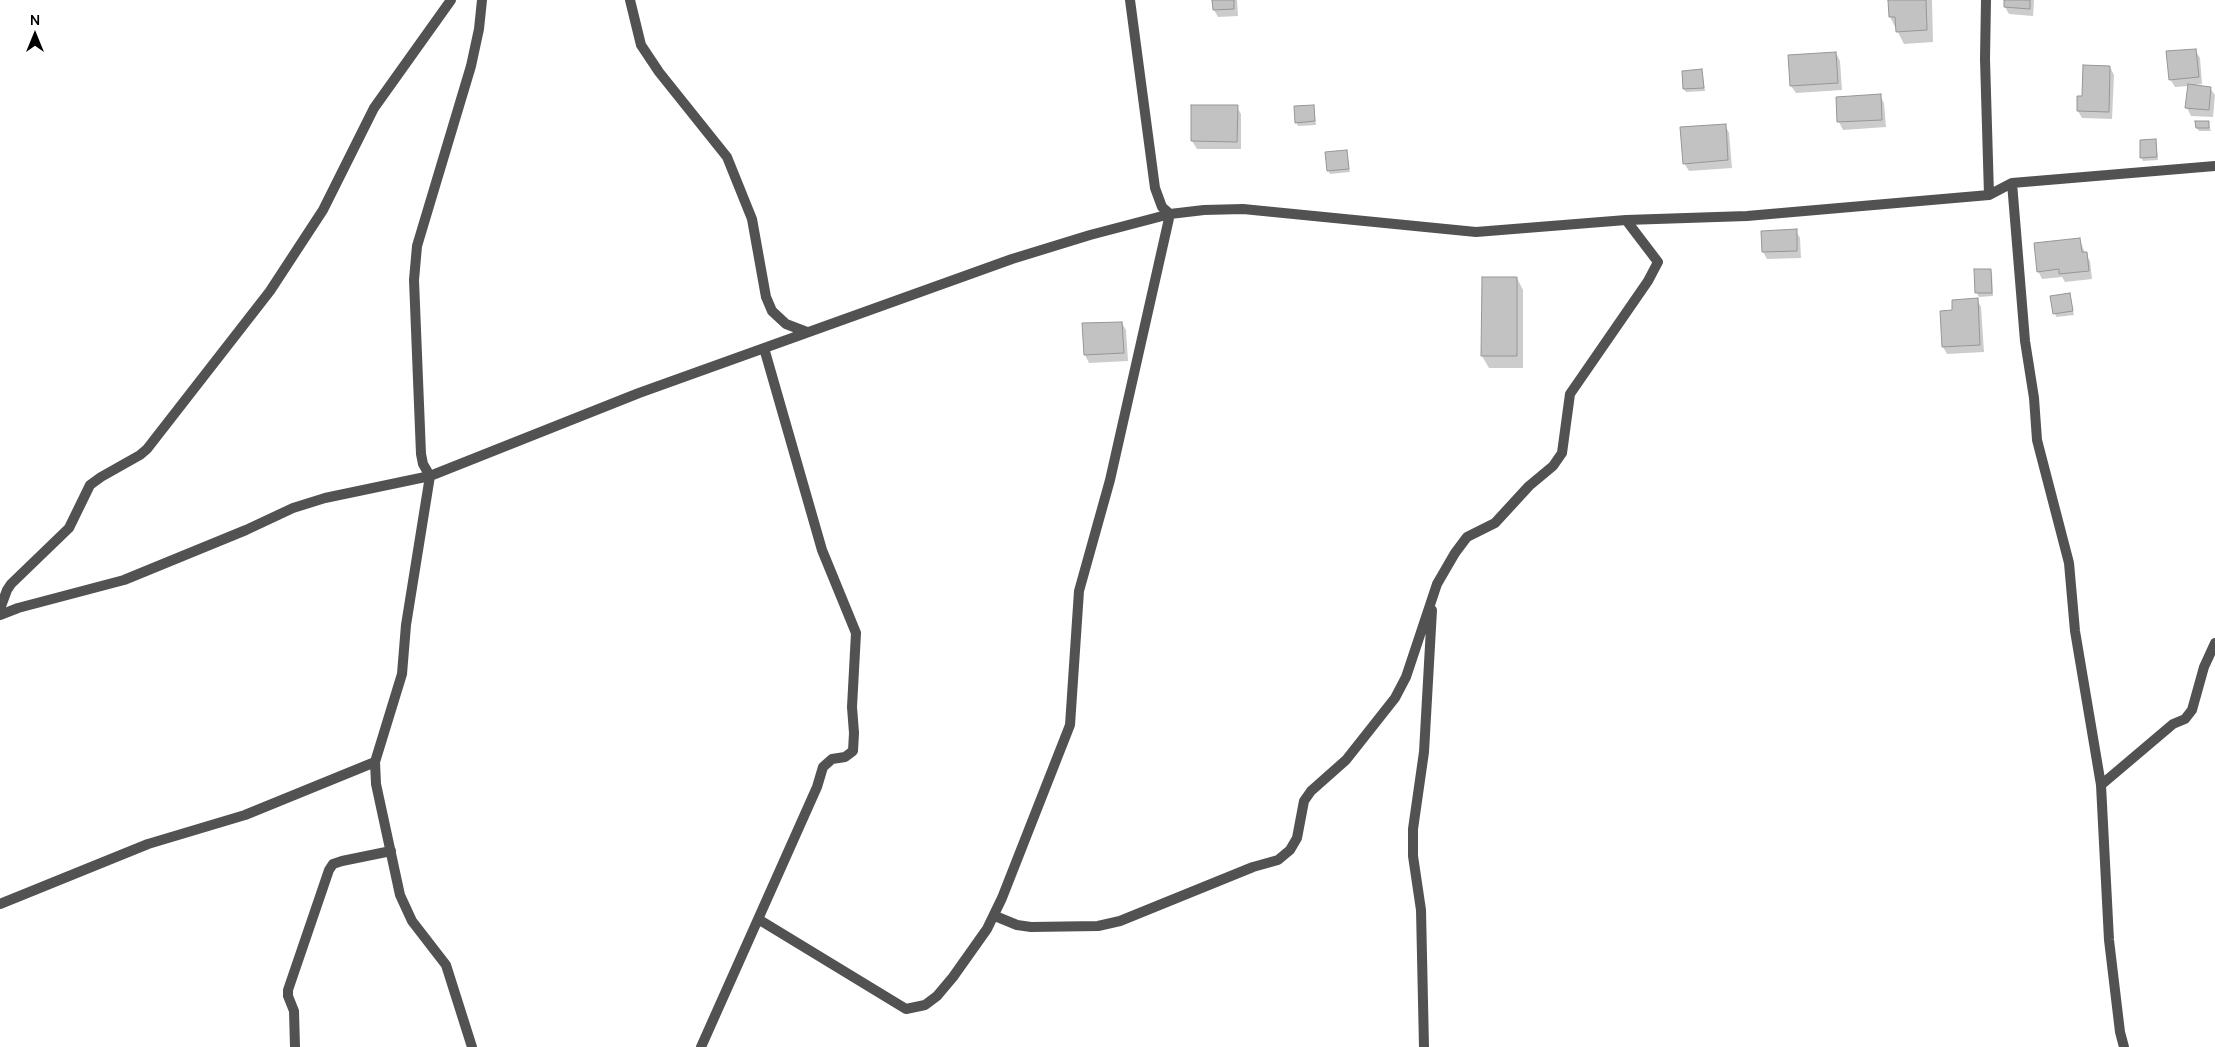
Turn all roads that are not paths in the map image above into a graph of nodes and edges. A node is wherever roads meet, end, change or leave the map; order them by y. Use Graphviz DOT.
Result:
graph roads {
  1 [pos="452,0"];
  2 [pos="482,0"];
  3 [pos="630,0"];
  4 [pos="1130,0"];
  5 [pos="1986,0"];
  6 [pos="2215,166"];
  7 [pos="2012,183"];
  8 [pos="1990,195"];
  9 [pos="1170,214"];
  10 [pos="1626,220"];
  11 [pos="808,332"];
  12 [pos="764,348"];
  13 [pos="430,476"];
  14 [pos="1432,596"];
  15 [pos="0,609"];
  16 [pos="0,615"];
  17 [pos="2215,642"];
  18 [pos="375,762"];
  19 [pos="2101,785"];
  20 [pos="391,851"];
  21 [pos="0,904"];
  22 [pos="995,916"];
  23 [pos="758,918"];
  24 [pos="295,1047"];
  25 [pos="472,1047"];
  26 [pos="701,1047"];
  27 [pos="1424,1047"];
  28 [pos="2124,1047"];
  1 -- 15 [label="street"];
  2 -- 13 [label="street"];
  3 -- 11 [label="street"];
  4 -- 9 [label="street"];
  5 -- 8 [label="street"];
  6 -- 7 [label="street"];
  7 -- 8 [label="street"];
  7 -- 19 [label="street"];
  8 -- 10 [label="street"];
  9 -- 10 [label="street"];
  9 -- 11 [label="street"];
  9 -- 22 [label="street"];
  10 -- 14 [label="street"];
  11 -- 12 [label="street"];
  12 -- 13 [label="street"];
  12 -- 23 [label="street"];
  13 -- 16 [label="street"];
  13 -- 18 [label="street"];
  14 -- 22 [label="street"];
  14 -- 27 [label="street"];
  17 -- 19 [label="street"];
  18 -- 20 [label="street"];
  18 -- 21 [label="street"];
  19 -- 28 [label="street"];
  20 -- 24 [label="street"];
  20 -- 25 [label="street"];
  22 -- 23 [label="street"];
  23 -- 26 [label="street"];
}
